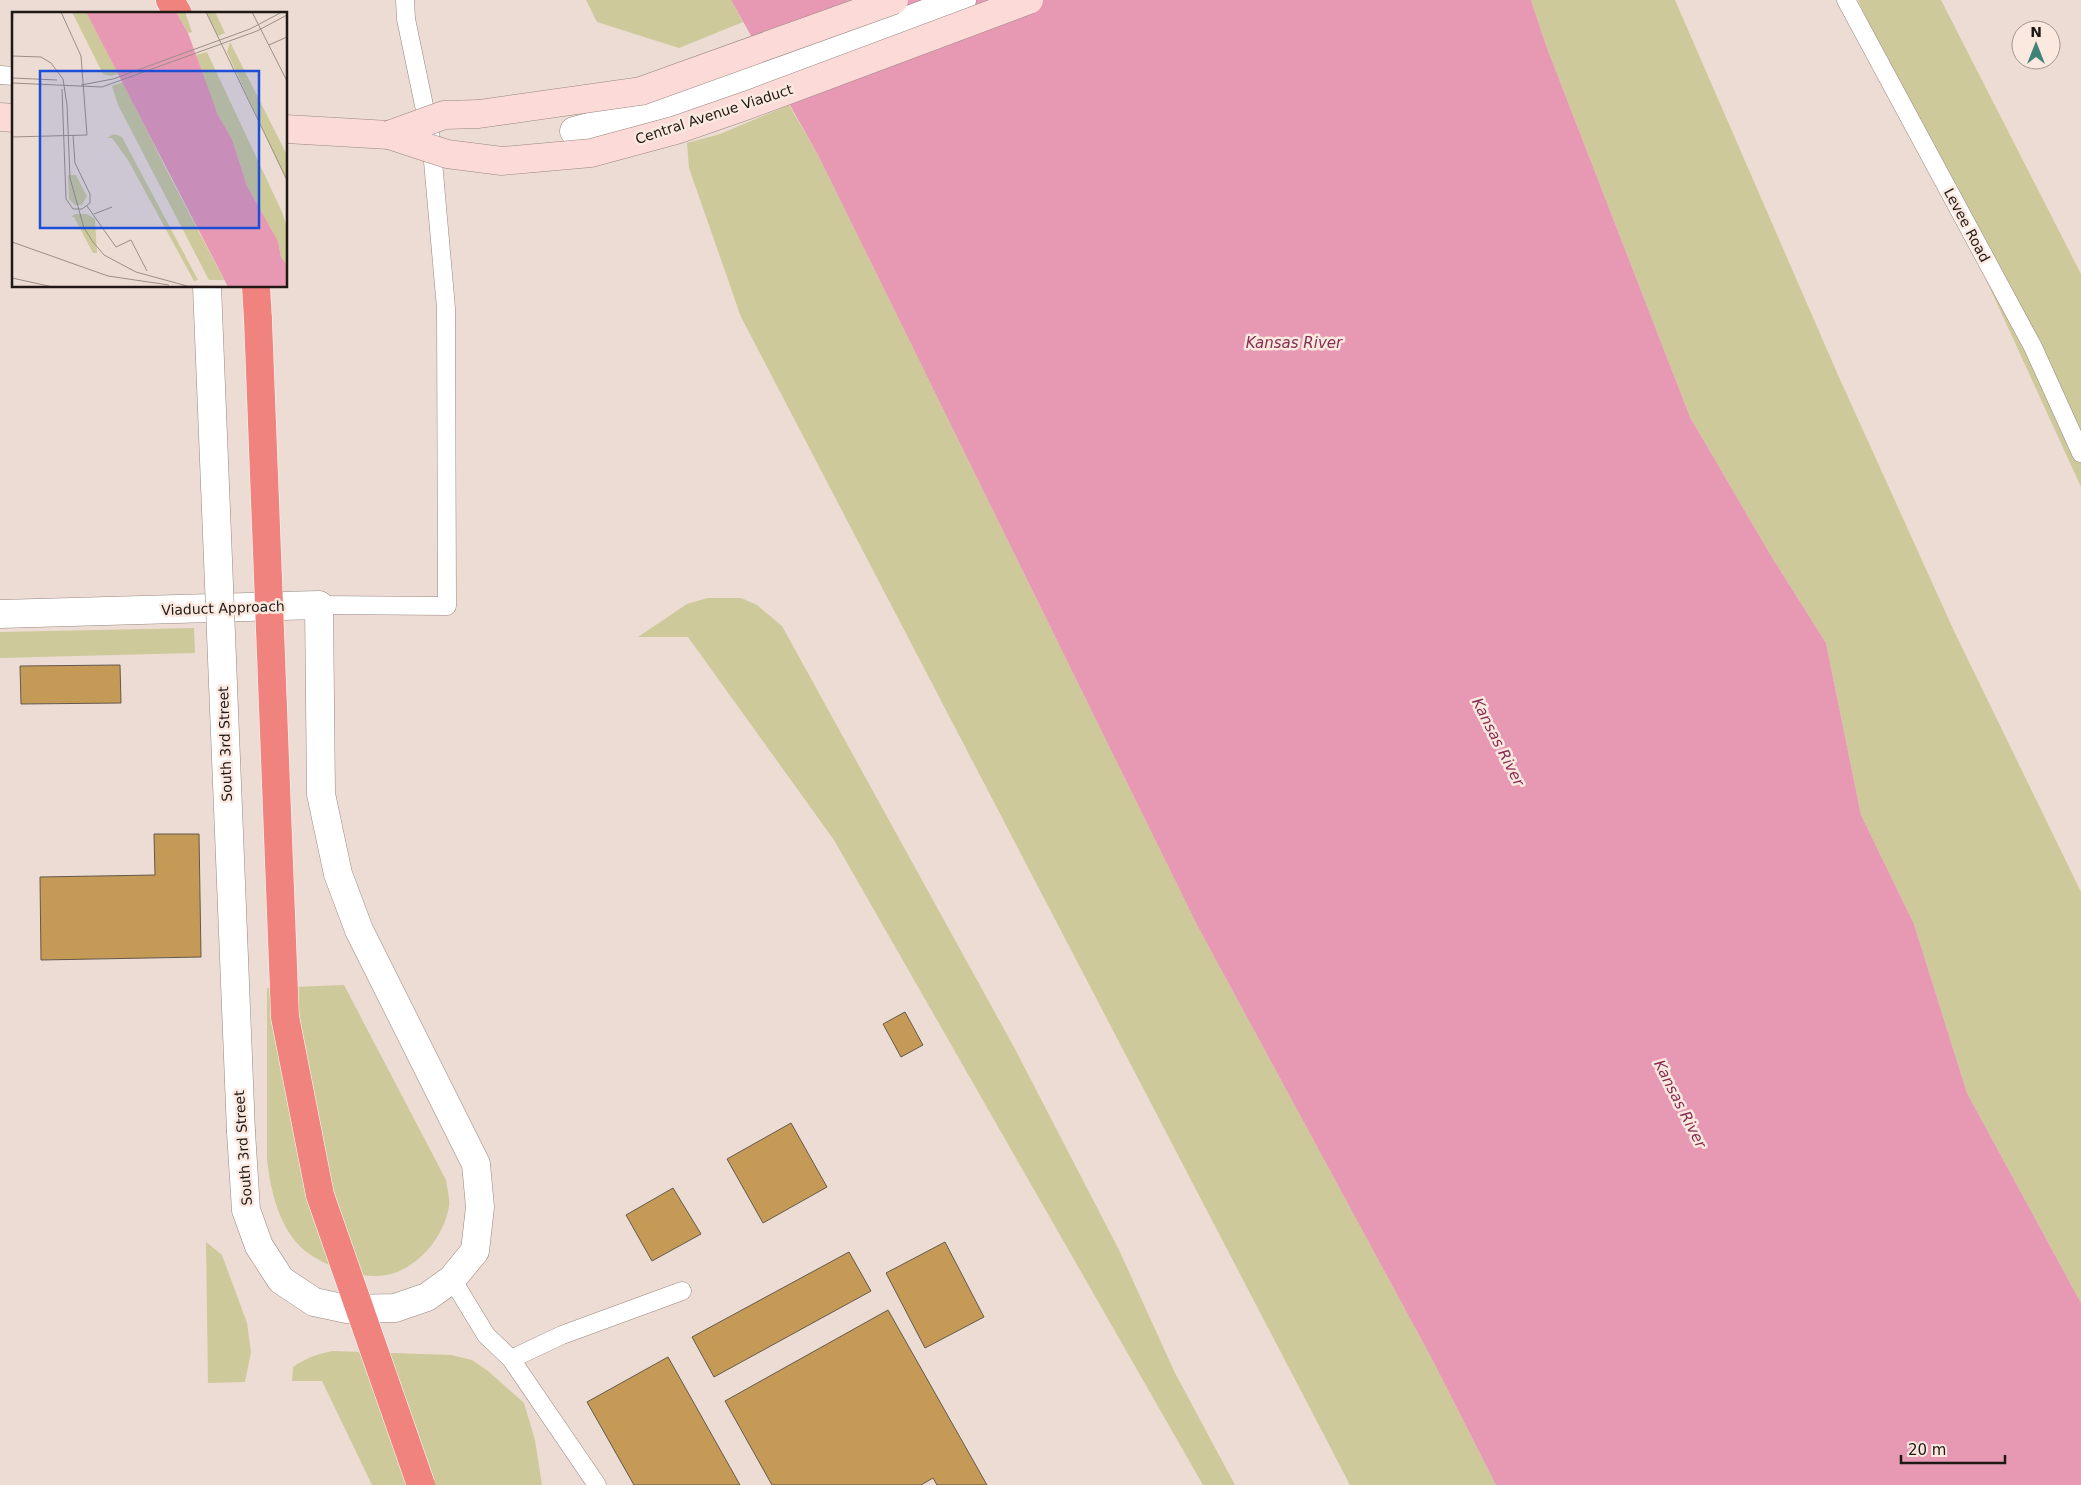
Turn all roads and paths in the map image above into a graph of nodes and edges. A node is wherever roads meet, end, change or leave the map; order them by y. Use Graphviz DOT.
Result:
graph roads {
  1 [pos="170,0"];
  2 [pos="405,0"];
  3 [pos="894,0"];
  4 [pos="962,0"];
  5 [pos="1029,0"];
  6 [pos="1846,0"];
  7 [pos="177,12"];
  8 [pos="288,129"];
  9 [pos="574,131"];
  10 [pos="389,135"];
  11 [pos="207,288"];
  12 [pos="256,288"];
  13 [pos="2081,453"];
  14 [pos="319,605"];
  15 [pos="0,614"];
  16 [pos="452,1279"];
  17 [pos="682,1291"];
  18 [pos="511,1359"];
  19 [pos="422,1485"];
  20 [pos="597,1485"];
  1 -- 7 [label="highway"];
  2 -- 14 [label="lane, Viaduct Approach"];
  3 -- 10 [label="main road, Central Avenue Viaduct, bridge"];
  4 -- 9 [label="street"];
  5 -- 10 [label="main road, Central Avenue Viaduct, bridge"];
  6 -- 13 [label="lane, Levee Road"];
  8 -- 10 [label="main road, Central Avenue Viaduct"];
  11 -- 16 [label="street, South 3rd Street, bridge"];
  12 -- 19 [label="highway, bridge"];
  14 -- 15 [label="street, Viaduct Approach"];
  14 -- 16 [label="street, South 3rd Street"];
  16 -- 18 [label="lane"];
  17 -- 18 [label="lane"];
  18 -- 20 [label="lane"];
}
